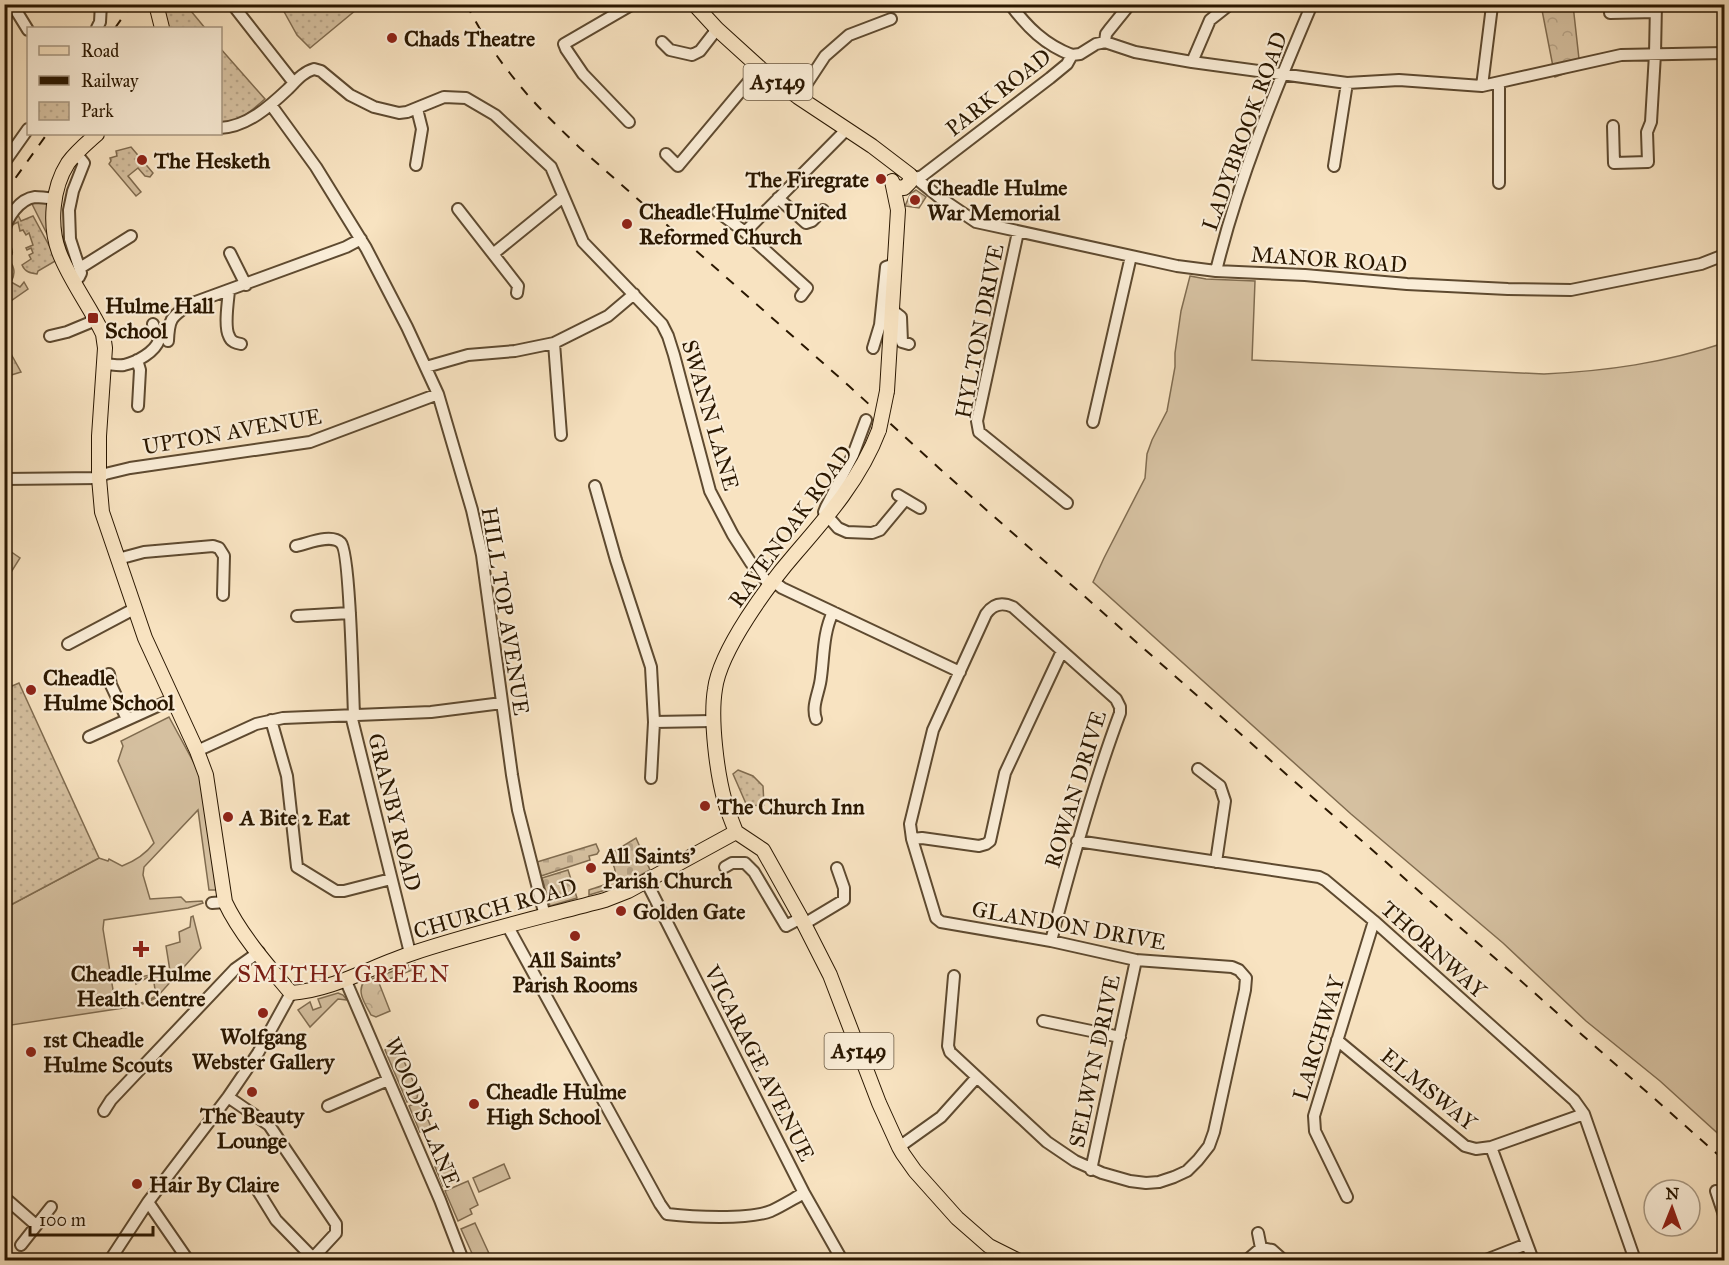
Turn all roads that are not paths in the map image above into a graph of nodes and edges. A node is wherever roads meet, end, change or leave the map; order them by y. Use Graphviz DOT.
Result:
graph roads {
  1 [pos="12,4"];
  2 [pos="102,4"];
  3 [pos="156,4"];
  4 [pos="232,4"];
  5 [pos="633,4"];
  6 [pos="694,4"];
  7 [pos="1010,4"];
  8 [pos="1130,4"];
  9 [pos="1312,4"];
  10 [pos="1229,5"];
  11 [pos="1492,6"];
  12 [pos="1656,8"];
  13 [pos="1610,13"];
  14 [pos="891,19"];
  15 [pos="97,27"];
  16 [pos="162,27"];
  17 [pos="27,28"];
  18 [pos="717,29"];
  19 [pos="662,42"];
  20 [pos="1106,42"];
  21 [pos="1725,53"];
  22 [pos="1655,54"];
  23 [pos="1072,55"];
  24 [pos="1192,62"];
  25 [pos="760,68"];
  26 [pos="1283,74"];
  27 [pos="294,83"];
  28 [pos="1347,83"];
  29 [pos="1499,83"];
  30 [pos="1482,86"];
  31 [pos="798,97"];
  32 [pos="271,105"];
  33 [pos="417,109"];
  34 [pos="629,122"];
  35 [pos="1613,126"];
  36 [pos="222,128"];
  37 [pos="847,129"];
  38 [pos="27,130"];
  39 [pos="96,135"];
  40 [pos="76,153"];
  41 [pos="666,154"];
  42 [pos="4,163"];
  43 [pos="416,165"];
  44 [pos="1334,166"];
  45 [pos="903,179"];
  46 [pos="1499,183"];
  47 [pos="563,197"];
  48 [pos="778,198"];
  49 [pos="55,199"];
  50 [pos="458,209"];
  51 [pos="823,210"];
  52 [pos="718,212"];
  53 [pos="4,232"];
  54 [pos="745,232"];
  55 [pos="1018,232"];
  56 [pos="131,236"];
  57 [pos="360,239"];
  58 [pos="4,244"];
  59 [pos="4,253"];
  60 [pos="230,253"];
  61 [pos="493,254"];
  62 [pos="1725,255"];
  63 [pos="1131,256"];
  64 [pos="896,264"];
  65 [pos="80,268"];
  66 [pos="1216,271"];
  67 [pos="74,282"];
  68 [pos="246,285"];
  69 [pos="229,291"];
  70 [pos="517,293"];
  71 [pos="633,294"];
  72 [pos="801,296"];
  73 [pos="892,310"];
  74 [pos="96,320"];
  75 [pos="153,324"];
  76 [pos="50,336"];
  77 [pos="168,340"];
  78 [pos="554,343"];
  79 [pos="241,344"];
  80 [pos="909,344"];
  81 [pos="873,348"];
  82 [pos="136,360"];
  83 [pos="104,364"];
  84 [pos="426,367"];
  85 [pos="438,394"];
  86 [pos="138,406"];
  87 [pos="866,420"];
  88 [pos="1093,422"];
  89 [pos="561,435"];
  90 [pos="99,478"];
  91 [pos="4,479"];
  92 [pos="595,486"];
  93 [pos="1066,503"];
  94 [pos="921,508"];
  95 [pos="828,516"];
  96 [pos="296,546"];
  97 [pos="118,559"];
  98 [pos="771,583"];
  99 [pos="223,595"];
  100 [pos="134,609"];
  101 [pos="832,612"];
  102 [pos="350,613"];
  103 [pos="297,616"];
  104 [pos="68,644"];
  105 [pos="1062,651"];
  106 [pos="960,672"];
  107 [pos="109,674"];
  108 [pos="173,699"];
  109 [pos="502,703"];
  110 [pos="353,715"];
  111 [pos="816,718"];
  112 [pos="127,719"];
  113 [pos="272,720"];
  114 [pos="713,721"];
  115 [pos="654,722"];
  116 [pos="89,737"];
  117 [pos="197,751"];
  118 [pos="1198,769"];
  119 [pos="651,777"];
  120 [pos="736,832"];
  121 [pos="912,839"];
  122 [pos="1077,841"];
  123 [pos="1216,862"];
  124 [pos="725,867"];
  125 [pos="837,868"];
  126 [pos="391,879"];
  127 [pos="646,881"];
  128 [pos="544,916"];
  129 [pos="803,921"];
  130 [pos="1374,921"];
  131 [pos="507,926"];
  132 [pos="1051,942"];
  133 [pos="259,952"];
  134 [pos="410,953"];
  135 [pos="1136,960"];
  136 [pos="954,976"];
  137 [pos="345,979"];
  138 [pos="291,993"];
  139 [pos="1043,1021"];
  140 [pos="1120,1037"];
  141 [pos="1337,1040"];
  142 [pos="977,1077"];
  143 [pos="388,1080"];
  144 [pos="228,1097"];
  145 [pos="328,1106"];
  146 [pos="104,1111"];
  147 [pos="1584,1114"];
  148 [pos="899,1147"];
  149 [pos="1491,1147"];
  150 [pos="1091,1170"];
  151 [pos="1716,1191"];
  152 [pos="804,1193"];
  153 [pos="4,1197"];
  154 [pos="257,1197"];
  155 [pos="1347,1197"];
  156 [pos="148,1202"];
  157 [pos="51,1207"];
  158 [pos="1725,1215"];
  159 [pos="36,1225"];
  160 [pos="1258,1233"];
  161 [pos="1527,1244"];
  162 [pos="21,1245"];
  163 [pos="1261,1248"];
  164 [pos="1002,1258"];
  165 [pos="1281,1258"];
  166 [pos="312,1259"];
  167 [pos="110,1260"];
  168 [pos="188,1260"];
  169 [pos="463,1260"];
  170 [pos="842,1260"];
  171 [pos="1017,1260"];
  172 [pos="1247,1260"];
  173 [pos="1486,1260"];
  174 [pos="1533,1260"];
  175 [pos="1635,1260"];
  1 -- 17 [label="street"];
  2 -- 15 [label="street"];
  3 -- 16 [label="main road"];
  4 -- 27 [label="street"];
  5 -- 34 [label="street"];
  6 -- 18 [label="main road, A5149"];
  7 -- 23 [label="street"];
  8 -- 20 [label="street"];
  9 -- 26 [label="street, LADYBROOK ROAD"];
  10 -- 24 [label="street"];
  11 -- 30 [label="street"];
  12 -- 13 [label="street"];
  12 -- 22 [label="street"];
  14 -- 31 [label="street"];
  18 -- 19 [label="street"];
  18 -- 25 [label="main road, A5149"];
  20 -- 23 [label="street, PARK ROAD"];
  20 -- 24 [label="street"];
  21 -- 22 [label="street"];
  22 -- 29 [label="street"];
  22 -- 35 [label="street"];
  23 -- 45 [label="street, PARK ROAD"];
  24 -- 26 [label="street"];
  25 -- 31 [label="main road, A5149"];
  25 -- 41 [label="street"];
  26 -- 28 [label="street"];
  26 -- 66 [label="street, LADYBROOK ROAD"];
  27 -- 32 [label="street, SWANN LANE"];
  27 -- 33 [label="street, SWANN LANE"];
  28 -- 30 [label="street"];
  28 -- 44 [label="street"];
  29 -- 30 [label="street"];
  29 -- 46 [label="street"];
  31 -- 37 [label="main road, A5149"];
  32 -- 36 [label="street, SWANN LANE"];
  32 -- 57 [label="street, HILL TOP AVENUE"];
  33 -- 43 [label="street"];
  33 -- 47 [label="street, SWANN LANE"];
  37 -- 45 [label="main road, A5149"];
  37 -- 48 [label="street"];
  38 -- 42 [label="street"];
  39 -- 40 [label="main road"];
  40 -- 49 [label="main road"];
  40 -- 65 [label="street"];
  45 -- 55 [label="street, MANOR ROAD"];
  45 -- 64 [label="main road, RAVENOAK ROAD / A5149"];
  47 -- 61 [label="street"];
  47 -- 71 [label="street, SWANN LANE"];
  48 -- 51 [label="street"];
  48 -- 54 [label="street"];
  49 -- 53 [label="street"];
  49 -- 67 [label="main road"];
  50 -- 61 [label="street"];
  52 -- 54 [label="street"];
  54 -- 72 [label="street"];
  55 -- 63 [label="street, MANOR ROAD"];
  55 -- 93 [label="street, HYLTON DRIVE"];
  56 -- 65 [label="street"];
  57 -- 68 [label="street"];
  57 -- 84 [label="street, HILL TOP AVENUE"];
  58 -- 59 [label="street"];
  60 -- 68 [label="street"];
  61 -- 70 [label="street"];
  62 -- 66 [label="street, MANOR ROAD"];
  63 -- 66 [label="street, MANOR ROAD"];
  63 -- 88 [label="street"];
  64 -- 73 [label="main road, RAVENOAK ROAD / A5149"];
  64 -- 81 [label="street, RAVENOAK ROAD"];
  65 -- 67 [label="street"];
  67 -- 74 [label="main road"];
  68 -- 69 [label="street"];
  69 -- 77 [label="street"];
  69 -- 79 [label="street"];
  71 -- 78 [label="street"];
  71 -- 98 [label="street, SWANN LANE"];
  73 -- 80 [label="street, RAVENOAK ROAD"];
  73 -- 95 [label="main road, RAVENOAK ROAD / A5149, bridge"];
  74 -- 76 [label="street"];
  74 -- 83 [label="main road"];
  75 -- 82 [label="street"];
  78 -- 84 [label="street"];
  78 -- 89 [label="street"];
  82 -- 83 [label="street"];
  82 -- 86 [label="street"];
  83 -- 90 [label="main road"];
  84 -- 85 [label="street, HILL TOP AVENUE"];
  85 -- 90 [label="street, UPTON AVENUE"];
  85 -- 109 [label="street, HILL TOP AVENUE"];
  87 -- 95 [label="street"];
  90 -- 91 [label="street, UPTON AVENUE"];
  90 -- 97 [label="main road"];
  92 -- 115 [label="street"];
  94 -- 95 [label="street"];
  95 -- 98 [label="main road, RAVENOAK ROAD / A5149"];
  96 -- 102 [label="street, GRANBY ROAD"];
  97 -- 99 [label="street"];
  97 -- 100 [label="main road"];
  98 -- 101 [label="street, SWANN LANE"];
  98 -- 114 [label="main road, RAVENOAK ROAD / A5149"];
  100 -- 104 [label="street"];
  100 -- 108 [label="main road"];
  101 -- 106 [label="street, SWANN LANE"];
  101 -- 111 [label="street"];
  102 -- 103 [label="street"];
  102 -- 110 [label="street, GRANBY ROAD"];
  105 -- 106 [label="street, ROWAN DRIVE"];
  105 -- 121 [label="street"];
  105 -- 122 [label="street, ROWAN DRIVE"];
  106 -- 121 [label="street, GLANDON DRIVE"];
  107 -- 112 [label="street"];
  108 -- 112 [label="street"];
  108 -- 117 [label="main road"];
  109 -- 110 [label="street"];
  109 -- 128 [label="street, HILL TOP AVENUE"];
  110 -- 113 [label="street"];
  110 -- 126 [label="street, GRANBY ROAD"];
  112 -- 116 [label="street"];
  113 -- 117 [label="street"];
  113 -- 126 [label="street"];
  114 -- 115 [label="street"];
  114 -- 120 [label="main road, RAVENOAK ROAD / A5149"];
  115 -- 119 [label="street"];
  117 -- 133 [label="main road"];
  118 -- 123 [label="street"];
  120 -- 127 [label="main road, CHURCH ROAD"];
  120 -- 129 [label="main road, A5149"];
  121 -- 132 [label="street, GLANDON DRIVE"];
  122 -- 123 [label="street, THORNWAY"];
  122 -- 132 [label="street, ROWAN DRIVE"];
  123 -- 130 [label="street, THORNWAY"];
  124 -- 129 [label="street"];
  125 -- 129 [label="street"];
  126 -- 134 [label="street, GRANBY ROAD"];
  127 -- 128 [label="main road, CHURCH ROAD"];
  127 -- 152 [label="street, VICARAGE AVENUE"];
  128 -- 131 [label="main road, CHURCH ROAD"];
  129 -- 148 [label="main road, A5149"];
  130 -- 141 [label="street, LARCHWAY"];
  130 -- 147 [label="street, THORNWAY"];
  131 -- 134 [label="main road, CHURCH ROAD"];
  131 -- 152 [label="street"];
  132 -- 135 [label="street, GLANDON DRIVE"];
  133 -- 138 [label="main road"];
  133 -- 146 [label="street"];
  134 -- 137 [label="main road, CHURCH ROAD"];
  135 -- 140 [label="street, SELWYN DRIVE"];
  135 -- 150 [label="street, GLANDON DRIVE"];
  136 -- 142 [label="street, GLANDON DRIVE"];
  137 -- 138 [label="main road, CHURCH ROAD"];
  137 -- 143 [label="street, WOOD'S LANE"];
  138 -- 144 [label="street"];
  139 -- 140 [label="street"];
  140 -- 150 [label="street, SELWYN DRIVE"];
  141 -- 149 [label="street, ELMSWAY"];
  141 -- 155 [label="street, LARCHWAY"];
  142 -- 148 [label="street"];
  142 -- 150 [label="street, GLANDON DRIVE"];
  143 -- 145 [label="street"];
  143 -- 169 [label="street, WOOD'S LANE"];
  144 -- 156 [label="street"];
  144 -- 166 [label="street"];
  147 -- 149 [label="street"];
  147 -- 175 [label="street, THORNWAY"];
  148 -- 164 [label="main road, A5149"];
  149 -- 161 [label="street, ELMSWAY"];
  151 -- 158 [label="street"];
  152 -- 170 [label="street, VICARAGE AVENUE"];
  153 -- 159 [label="street"];
  154 -- 166 [label="street"];
  156 -- 167 [label="street"];
  156 -- 168 [label="street"];
  157 -- 159 [label="street"];
  159 -- 162 [label="street"];
  160 -- 163 [label="street"];
  161 -- 173 [label="street"];
  161 -- 174 [label="street, ELMSWAY"];
  163 -- 165 [label="street"];
  163 -- 172 [label="street"];
  164 -- 171 [label="main road, A5149"];
}
